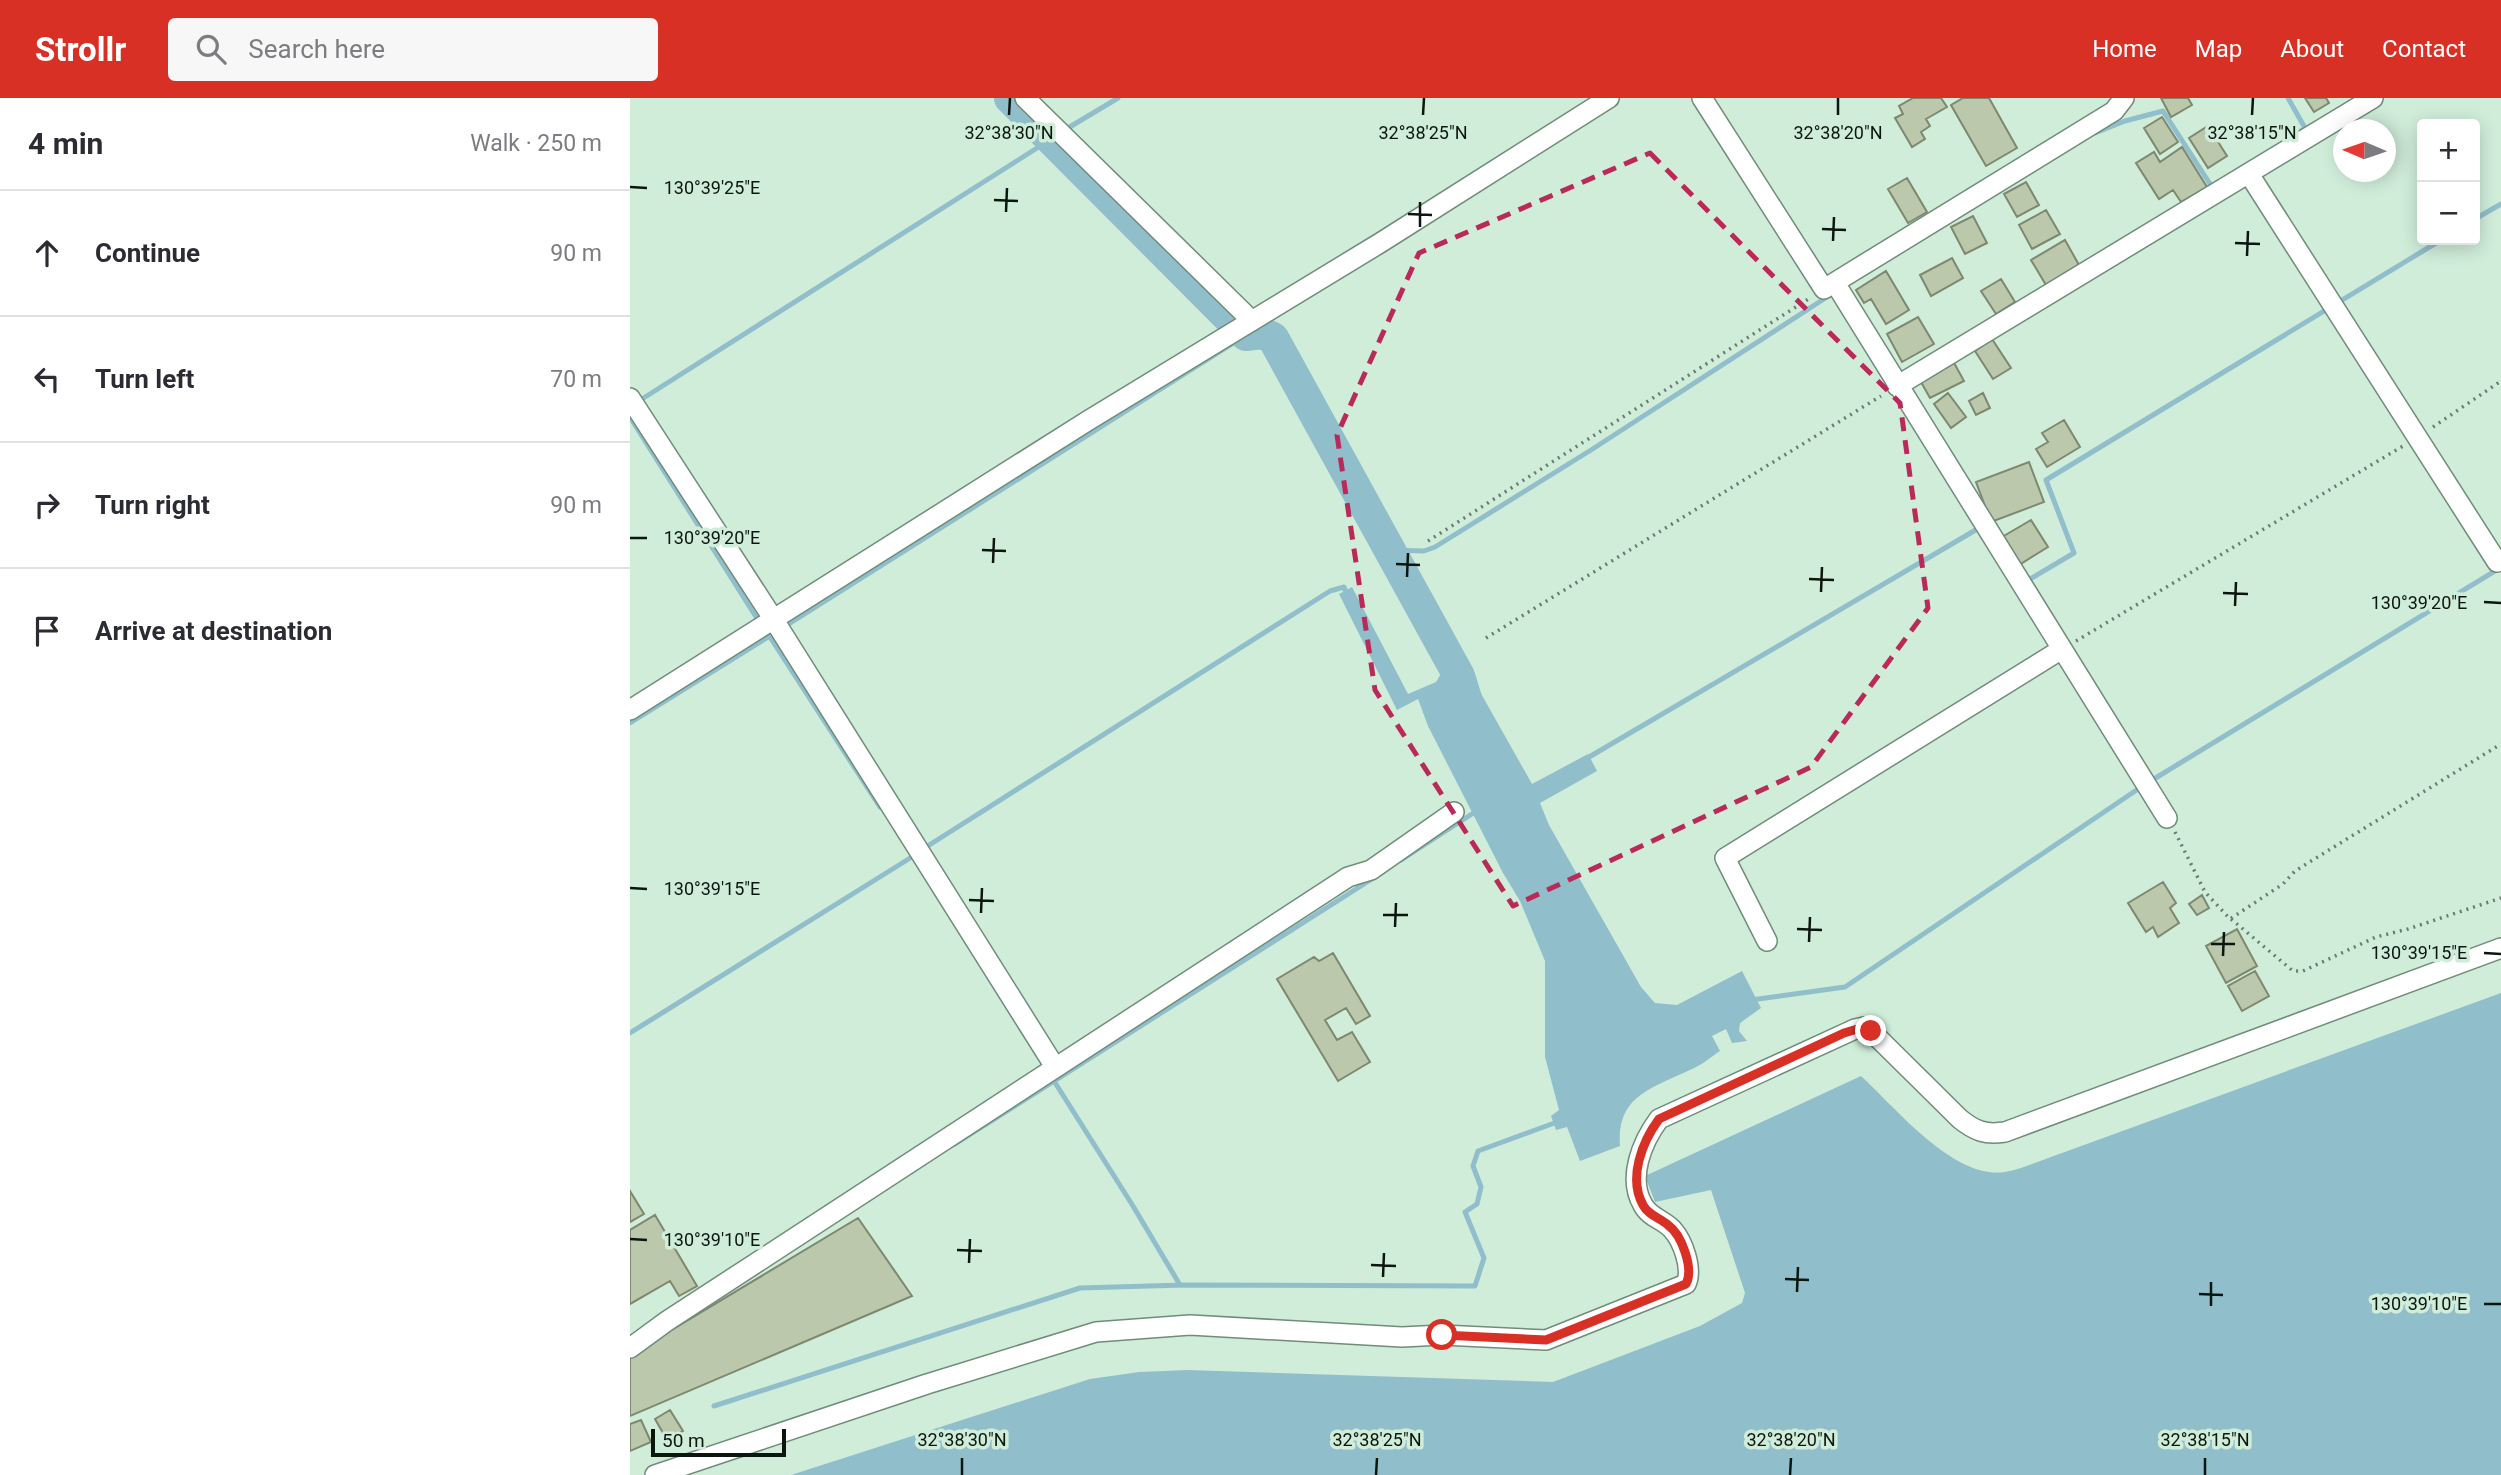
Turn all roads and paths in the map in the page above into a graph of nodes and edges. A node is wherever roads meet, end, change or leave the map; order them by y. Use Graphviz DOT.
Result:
graph roads {
  1 [pos="1025,98"];
  2 [pos="1609,98"];
  3 [pos="1702,98"];
  4 [pos="2373,98"];
  5 [pos="2122,99"];
  6 [pos="2249,174"];
  7 [pos="1834,288"];
  8 [pos="1244,325"];
  9 [pos="2501,381"];
  10 [pos="1897,386"];
  11 [pos="630,398"];
  12 [pos="2418,438"];
  13 [pos="1428,541"];
  14 [pos="2497,562"];
  15 [pos="774,620"];
  16 [pos="1486,638"];
  17 [pos="2062,649"];
  18 [pos="630,710"];
  19 [pos="2501,744"];
  20 [pos="1454,813"];
  21 [pos="2167,818"];
  22 [pos="2501,898"];
  23 [pos="2230,919"];
  24 [pos="1767,940"];
  25 [pos="2501,947"];
  26 [pos="1055,1067"];
  27 [pos="630,1348"];
  28 [pos="654,1475"];
  1 -- 8 [label="street"];
  2 -- 8 [label="street"];
  3 -- 7 [label="street"];
  4 -- 6 [label="street"];
  5 -- 7 [label="street"];
  6 -- 10 [label="street"];
  6 -- 12 [label="street"];
  7 -- 10 [label="street"];
  7 -- 13 [label="path"];
  8 -- 15 [label="street"];
  9 -- 12 [label="path"];
  10 -- 16 [label="path"];
  10 -- 17 [label="street"];
  11 -- 15 [label="street"];
  12 -- 14 [label="street"];
  12 -- 17 [label="path"];
  15 -- 18 [label="street"];
  15 -- 26 [label="street"];
  17 -- 21 [label="street"];
  17 -- 24 [label="street"];
  19 -- 23 [label="path"];
  20 -- 26 [label="street"];
  21 -- 23 [label="path"];
  22 -- 23 [label="path"];
  25 -- 28 [label="street"];
  26 -- 27 [label="street"];
}
